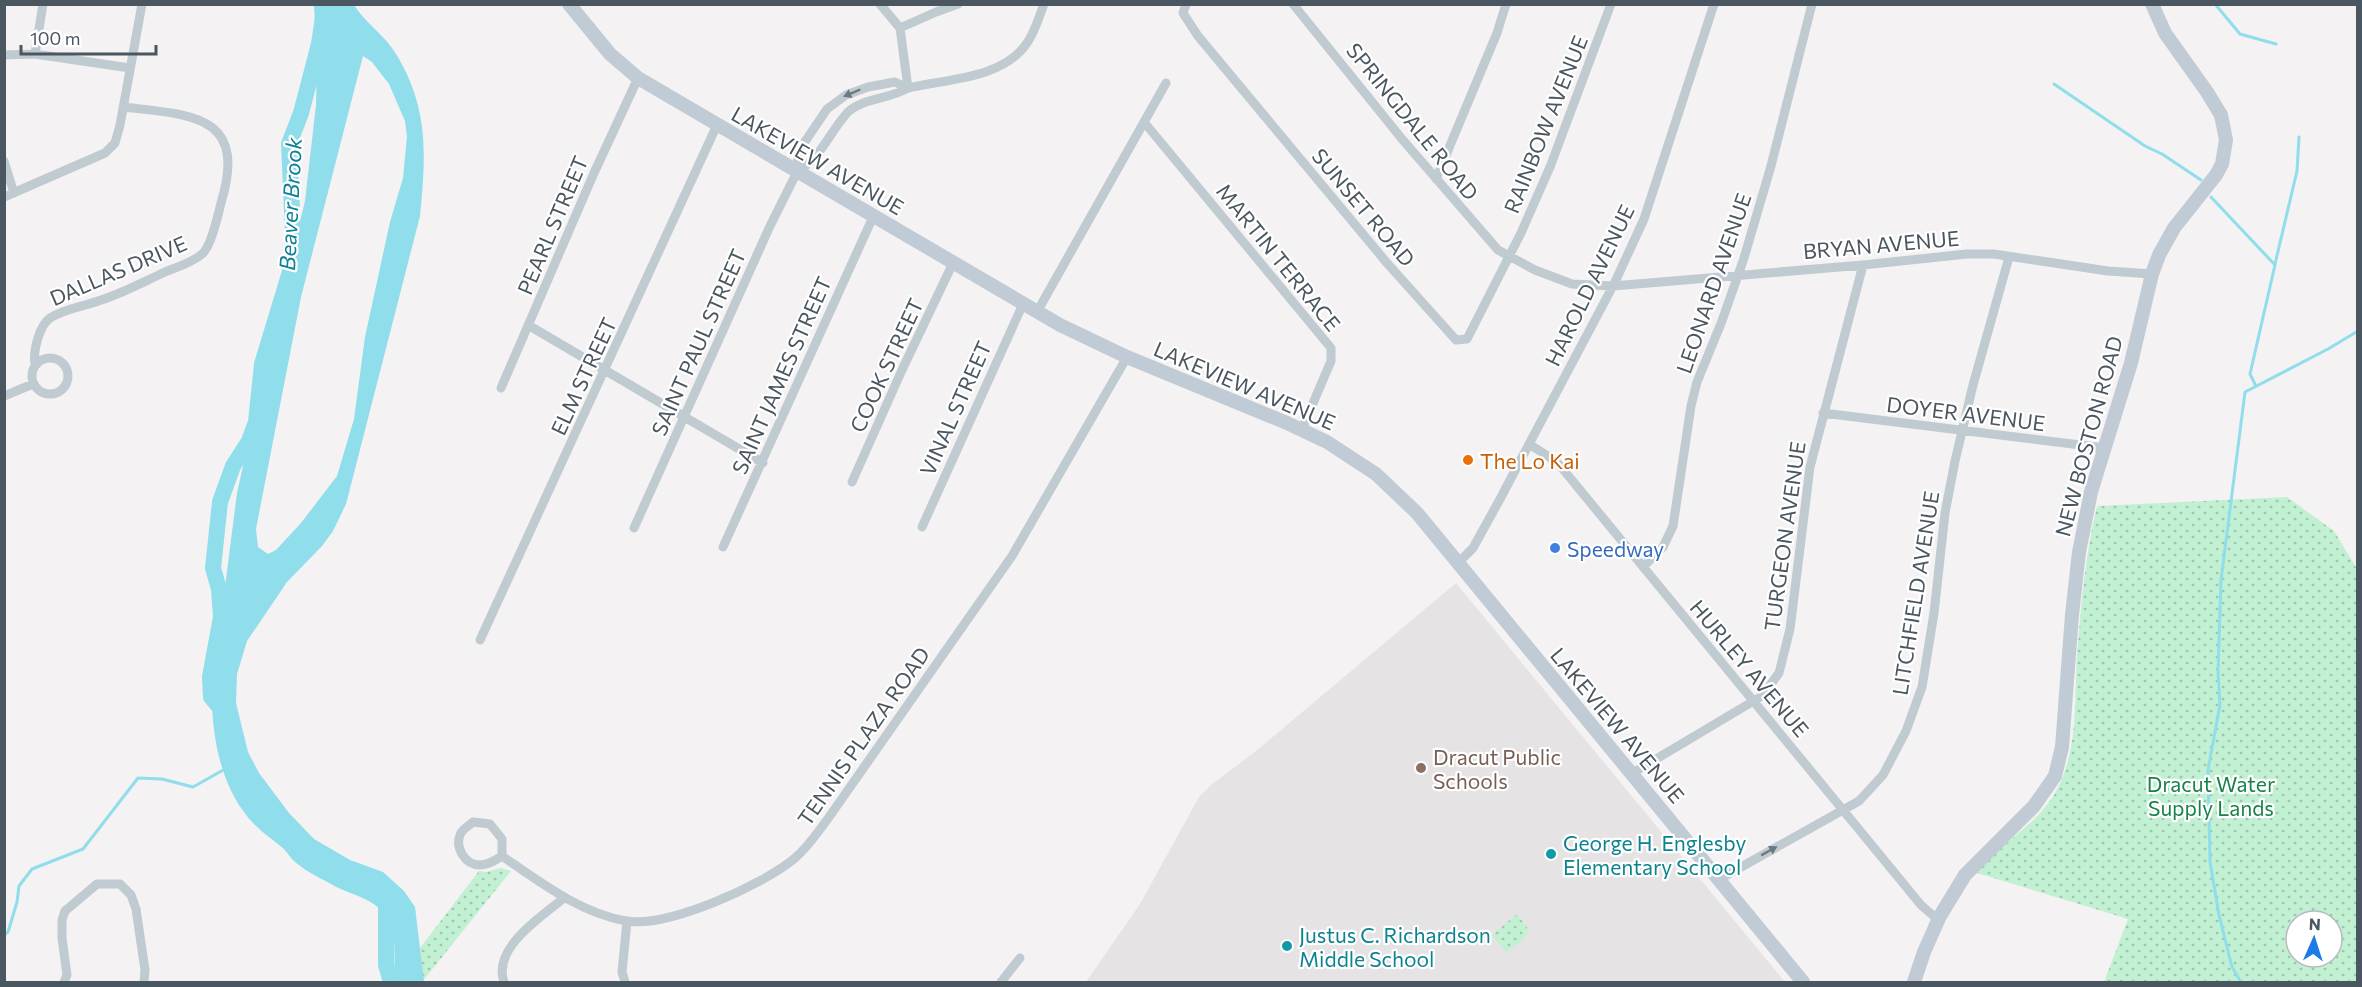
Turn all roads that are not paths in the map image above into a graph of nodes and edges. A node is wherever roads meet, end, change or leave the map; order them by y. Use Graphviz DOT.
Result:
graph roads {
  1 [pos="43,4"];
  2 [pos="142,4"];
  3 [pos="569,4"];
  4 [pos="880,4"];
  5 [pos="958,4"];
  6 [pos="1044,4"];
  7 [pos="1293,4"];
  8 [pos="1506,4"];
  9 [pos="1611,4"];
  10 [pos="1714,4"];
  11 [pos="1812,4"];
  12 [pos="2152,4"];
  13 [pos="1185,8"];
  14 [pos="900,28"];
  15 [pos="35,54"];
  16 [pos="4,55"];
  17 [pos="130,68"];
  18 [pos="638,78"];
  19 [pos="1166,83"];
  20 [pos="908,88"];
  21 [pos="123,107"];
  22 [pos="1144,122"];
  23 [pos="717,125"];
  24 [pos="4,161"];
  25 [pos="797,172"];
  26 [pos="1436,179"];
  27 [pos="9,195"];
  28 [pos="873,217"];
  29 [pos="1510,256"];
  30 [pos="2009,257"];
  31 [pos="953,263"];
  32 [pos="1863,265"];
  33 [pos="1738,274"];
  34 [pos="2152,274"];
  35 [pos="1613,286"];
  36 [pos="1023,304"];
  37 [pos="1037,312"];
  38 [pos="528,325"];
  39 [pos="1127,357"];
  40 [pos="35,364"];
  41 [pos="605,371"];
  42 [pos="33,384"];
  43 [pos="501,388"];
  44 [pos="4,396"];
  45 [pos="1823,413"];
  46 [pos="685,417"];
  47 [pos="1302,429"];
  48 [pos="1962,430"];
  49 [pos="1529,444"];
  50 [pos="2105,448"];
  51 [pos="762,463"];
  52 [pos="852,482"];
  53 [pos="922,527"];
  54 [pos="634,528"];
  55 [pos="723,548"];
  56 [pos="1458,563"];
  57 [pos="1643,567"];
  58 [pos="480,640"];
  59 [pos="1754,701"];
  60 [pos="1631,774"];
  61 [pos="1844,809"];
  62 [pos="502,856"];
  63 [pos="1718,880"];
  64 [pos="564,898"];
  65 [pos="627,921"];
  66 [pos="1938,921"];
  67 [pos="1020,958"];
  68 [pos="64,982"];
  69 [pos="144,982"];
  70 [pos="504,982"];
  71 [pos="625,982"];
  72 [pos="1001,982"];
  73 [pos="1803,982"];
  74 [pos="1914,982"];
  1 -- 15 [label="street"];
  2 -- 17 [label="street"];
  3 -- 18 [label="main road, LAKEVIEW AVENUE"];
  4 -- 14 [label="street"];
  5 -- 14 [label="street"];
  6 -- 20 [label="street"];
  7 -- 26 [label="street, SPRINGDALE ROAD"];
  8 -- 26 [label="street"];
  9 -- 29 [label="street, RAINBOW AVENUE"];
  10 -- 35 [label="street, HAROLD AVENUE"];
  11 -- 33 [label="street, LEONARD AVENUE"];
  12 -- 34 [label="main road, NEW BOSTON ROAD"];
  13 -- 29 [label="street, SUNSET ROAD"];
  14 -- 20 [label="street"];
  15 -- 16 [label="street"];
  15 -- 17 [label="street"];
  17 -- 21 [label="street"];
  18 -- 23 [label="main road, LAKEVIEW AVENUE"];
  18 -- 38 [label="street, PEARL STREET"];
  19 -- 22 [label="street"];
  20 -- 25 [label="street"];
  20 -- 25 [label="street, one-way"];
  21 -- 27 [label="street"];
  21 -- 40 [label="street, DALLAS DRIVE"];
  22 -- 37 [label="street"];
  22 -- 47 [label="street, MARTIN TERRACE"];
  23 -- 25 [label="main road, LAKEVIEW AVENUE"];
  23 -- 41 [label="street, ELM STREET"];
  24 -- 27 [label="street"];
  25 -- 28 [label="main road, LAKEVIEW AVENUE"];
  25 -- 46 [label="street, SAINT PAUL STREET"];
  26 -- 29 [label="street, SPRINGDALE ROAD"];
  28 -- 31 [label="main road, LAKEVIEW AVENUE"];
  28 -- 51 [label="street, SAINT JAMES STREET"];
  29 -- 35 [label="street, SPRINGDALE ROAD"];
  30 -- 32 [label="street, BRYAN AVENUE"];
  30 -- 34 [label="street, BRYAN AVENUE"];
  30 -- 48 [label="street, LITCHFIELD AVENUE"];
  31 -- 36 [label="main road, LAKEVIEW AVENUE"];
  31 -- 52 [label="street, COOK STREET"];
  32 -- 33 [label="street, BRYAN AVENUE"];
  32 -- 45 [label="street, TURGEON AVENUE"];
  33 -- 35 [label="street, BRYAN AVENUE"];
  33 -- 57 [label="street, LEONARD AVENUE"];
  34 -- 50 [label="main road, NEW BOSTON ROAD"];
  35 -- 49 [label="street, HAROLD AVENUE"];
  36 -- 37 [label="main road, LAKEVIEW AVENUE"];
  36 -- 53 [label="street, VINAL STREET"];
  37 -- 39 [label="main road, LAKEVIEW AVENUE"];
  38 -- 41 [label="street"];
  38 -- 43 [label="street, PEARL STREET"];
  39 -- 47 [label="main road, LAKEVIEW AVENUE"];
  39 -- 65 [label="street, TENNIS PLAZA ROAD"];
  40 -- 42 [label="street, DALLAS DRIVE"];
  40 -- 42 [label="street"];
  41 -- 46 [label="street"];
  41 -- 58 [label="street, ELM STREET"];
  42 -- 44 [label="street"];
  45 -- 48 [label="street, DOYER AVENUE"];
  45 -- 59 [label="street, TURGEON AVENUE"];
  46 -- 51 [label="street"];
  46 -- 54 [label="street, SAINT PAUL STREET"];
  47 -- 56 [label="main road, LAKEVIEW AVENUE"];
  48 -- 50 [label="street, DOYER AVENUE"];
  48 -- 61 [label="street, LITCHFIELD AVENUE"];
  49 -- 56 [label="street, HAROLD AVENUE"];
  49 -- 57 [label="street, HURLEY AVENUE"];
  50 -- 66 [label="main road, NEW BOSTON ROAD"];
  51 -- 55 [label="street, SAINT JAMES STREET"];
  56 -- 60 [label="main road, LAKEVIEW AVENUE"];
  57 -- 59 [label="street, HURLEY AVENUE"];
  59 -- 60 [label="street, TURGEON AVENUE"];
  59 -- 61 [label="street, HURLEY AVENUE"];
  60 -- 63 [label="main road, LAKEVIEW AVENUE"];
  63 -- 61 [label="street, LITCHFIELD AVENUE, one-way"];
  61 -- 66 [label="street, HURLEY AVENUE"];
  62 -- 62 [label="street"];
  62 -- 64 [label="street, TENNIS PLAZA ROAD"];
  63 -- 73 [label="main road, LAKEVIEW AVENUE"];
  64 -- 65 [label="street, TENNIS PLAZA ROAD"];
  64 -- 70 [label="street"];
  65 -- 71 [label="street"];
  66 -- 74 [label="main road, NEW BOSTON ROAD"];
  67 -- 72 [label="street"];
  68 -- 69 [label="street"];
}
